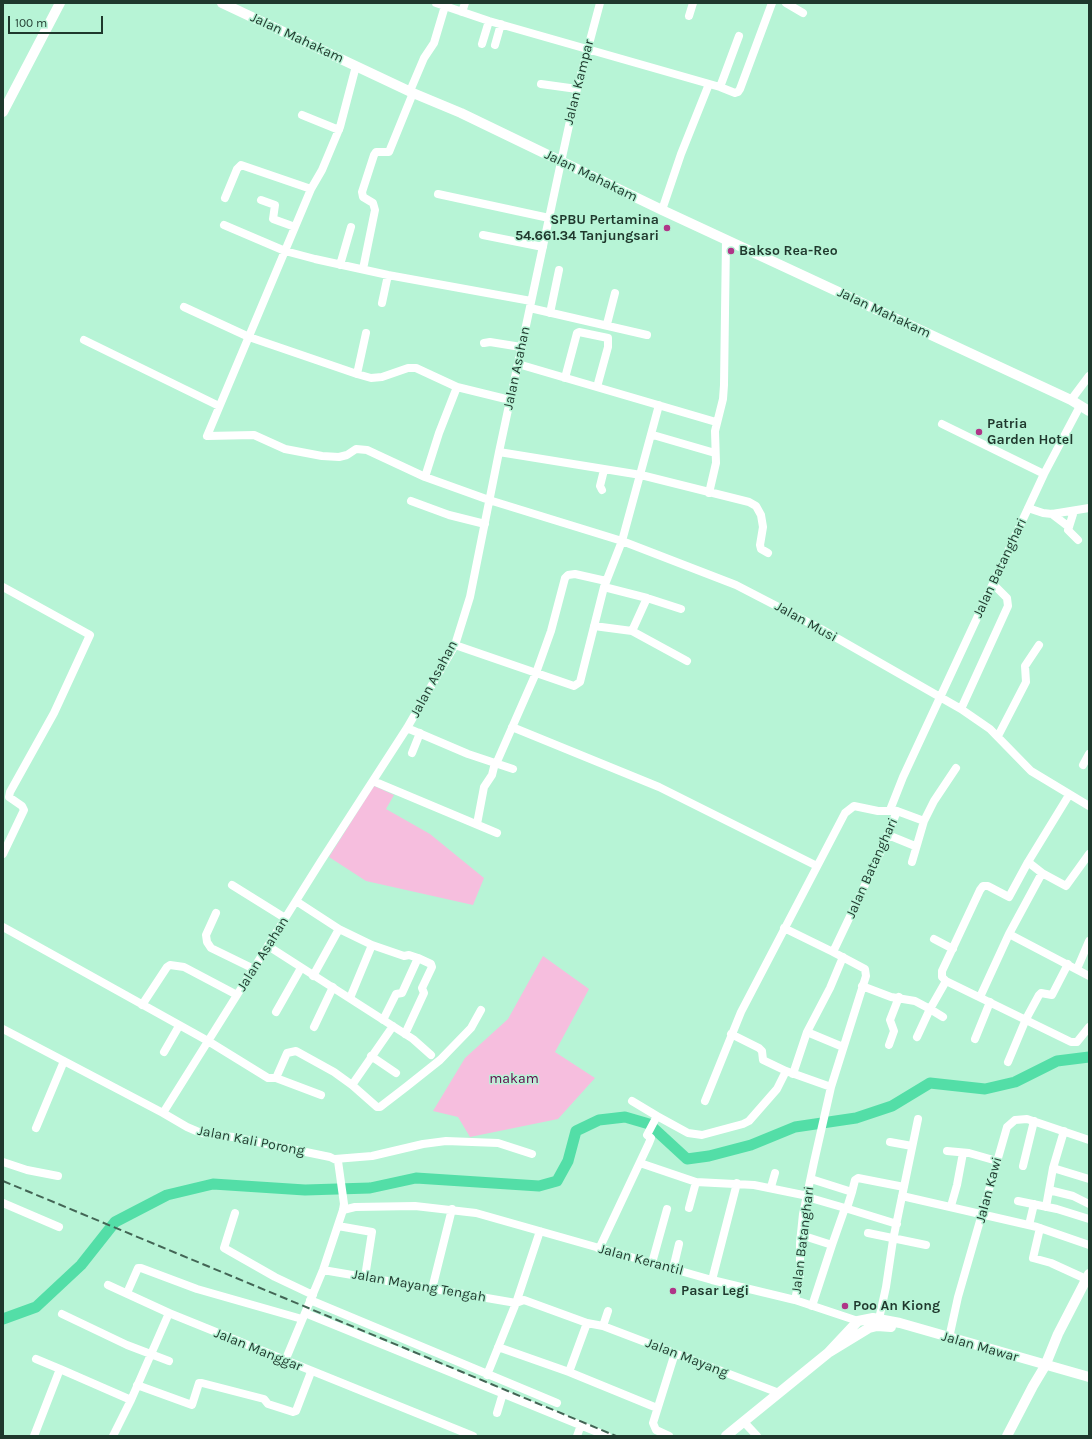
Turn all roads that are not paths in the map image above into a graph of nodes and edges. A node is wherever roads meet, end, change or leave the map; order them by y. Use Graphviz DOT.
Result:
graph roads {
  1 [pos="60,3"];
  2 [pos="224,3"];
  3 [pos="436,3"];
  4 [pos="465,3"];
  5 [pos="600,3"];
  6 [pos="694,3"];
  7 [pos="772,3"];
  8 [pos="786,3"];
  9 [pos="445,6"];
  10 [pos="462,12"];
  11 [pos="803,14"];
  12 [pos="689,16"];
  13 [pos="490,21"];
  14 [pos="501,24"];
  15 [pos="739,36"];
  16 [pos="482,44"];
  17 [pos="495,45"];
  18 [pos="587,49"];
  19 [pos="356,66"];
  20 [pos="541,84"];
  21 [pos="709,84"];
  22 [pos="720,87"];
  23 [pos="577,89"];
  24 [pos="411,92"];
  25 [pos="3,112"];
  26 [pos="302,115"];
  27 [pos="339,130"];
  28 [pos="561,162"];
  29 [pos="311,189"];
  30 [pos="438,194"];
  31 [pos="225,198"];
  32 [pos="261,200"];
  33 [pos="662,210"];
  34 [pos="549,218"];
  35 [pos="224,225"];
  36 [pos="295,227"];
  37 [pos="351,227"];
  38 [pos="483,235"];
  39 [pos="726,240"];
  40 [pos="543,247"];
  41 [pos="285,251"];
  42 [pos="340,265"];
  43 [pos="363,269"];
  44 [pos="559,270"];
  45 [pos="388,275"];
  46 [pos="615,293"];
  47 [pos="382,303"];
  48 [pos="531,305"];
  49 [pos="184,307"];
  50 [pos="550,313"];
  51 [pos="607,324"];
  52 [pos="366,333"];
  53 [pos="647,335"];
  54 [pos="249,337"];
  55 [pos="84,340"];
  56 [pos="484,343"];
  57 [pos="521,347"];
  58 [pos="518,364"];
  59 [pos="358,374"];
  60 [pos="1089,376"];
  61 [pos="565,378"];
  62 [pos="597,387"];
  63 [pos="455,393"];
  64 [pos="510,400"];
  65 [pos="659,405"];
  66 [pos="219,406"];
  67 [pos="1080,406"];
  68 [pos="716,422"];
  69 [pos="942,424"];
  70 [pos="652,435"];
  71 [pos="499,452"];
  72 [pos="715,453"];
  73 [pos="604,470"];
  74 [pos="1044,474"];
  75 [pos="641,475"];
  76 [pos="425,477"];
  77 [pos="602,490"];
  78 [pos="709,493"];
  79 [pos="490,500"];
  80 [pos="412,501"];
  81 [pos="1028,508"];
  82 [pos="1089,508"];
  83 [pos="1074,511"];
  84 [pos="1052,514"];
  85 [pos="485,524"];
  86 [pos="1069,527"];
  87 [pos="1078,540"];
  88 [pos="622,541"];
  89 [pos="768,553"];
  90 [pos="605,584"];
  91 [pos="993,584"];
  92 [pos="3,587"];
  93 [pos="647,598"];
  94 [pos="681,609"];
  95 [pos="594,626"];
  96 [pos="632,631"];
  97 [pos="455,645"];
  98 [pos="1039,645"];
  99 [pos="687,661"];
  100 [pos="536,674"];
  101 [pos="940,698"];
  102 [pos="961,709"];
  103 [pos="512,727"];
  104 [pos="407,728"];
  105 [pos="420,733"];
  106 [pos="998,736"];
  107 [pos="412,753"];
  108 [pos="1089,754"];
  109 [pos="496,763"];
  110 [pos="1083,765"];
  111 [pos="956,768"];
  112 [pos="513,769"];
  113 [pos="373,781"];
  114 [pos="1069,795"];
  115 [pos="1089,806"];
  116 [pos="893,810"];
  117 [pos="924,821"];
  118 [pos="477,824"];
  119 [pos="497,833"];
  120 [pos="888,835"];
  121 [pos="5,845"];
  122 [pos="915,846"];
  123 [pos="3,854"];
  124 [pos="1089,854"];
  125 [pos="912,862"];
  126 [pos="1028,862"];
  127 [pos="818,866"];
  128 [pos="1042,873"];
  129 [pos="232,885"];
  130 [pos="296,901"];
  131 [pos="216,914"];
  132 [pos="285,918"];
  133 [pos="3,927"];
  134 [pos="784,928"];
  135 [pos="339,929"];
  136 [pos="1009,934"];
  137 [pos="934,939"];
  138 [pos="1089,941"];
  139 [pos="372,945"];
  140 [pos="268,946"];
  141 [pos="953,949"];
  142 [pos="833,952"];
  143 [pos="843,957"];
  144 [pos="418,958"];
  145 [pos="1068,964"];
  146 [pos="300,968"];
  147 [pos="254,969"];
  148 [pos="1077,969"];
  149 [pos="313,976"];
  150 [pos="1089,976"];
  151 [pos="946,981"];
  152 [pos="862,986"];
  153 [pos="333,987"];
  154 [pos="237,995"];
  155 [pos="895,997"];
  156 [pos="980,997"];
  157 [pos="350,998"];
  158 [pos="990,1002"];
  159 [pos="142,1005"];
  160 [pos="930,1009"];
  161 [pos="481,1010"];
  162 [pos="276,1012"];
  163 [pos="943,1017"];
  164 [pos="1026,1019"];
  165 [pos="383,1020"];
  166 [pos="179,1026"];
  167 [pos="392,1026"];
  168 [pos="314,1027"];
  169 [pos="1089,1027"];
  170 [pos="3,1029"];
  171 [pos="807,1032"];
  172 [pos="405,1034"];
  173 [pos="731,1034"];
  174 [pos="917,1037"];
  175 [pos="975,1039"];
  176 [pos="208,1041"];
  177 [pos="889,1045"];
  178 [pos="843,1047"];
  179 [pos="164,1052"];
  180 [pos="431,1055"];
  181 [pos="372,1056"];
  182 [pos="64,1061"];
  183 [pos="1008,1062"];
  184 [pos="790,1072"];
  185 [pos="396,1073"];
  186 [pos="276,1078"];
  187 [pos="352,1084"];
  188 [pos="831,1087"];
  189 [pos="321,1095"];
  190 [pos="632,1101"];
  191 [pos="705,1101"];
  192 [pos="163,1113"];
  193 [pos="656,1118"];
  194 [pos="918,1119"];
  195 [pos="1034,1121"];
  196 [pos="36,1128"];
  197 [pos="1064,1131"];
  198 [pos="1089,1140"];
  199 [pos="890,1142"];
  200 [pos="912,1146"];
  201 [pos="947,1151"];
  202 [pos="963,1153"];
  203 [pos="532,1154"];
  204 [pos="335,1159"];
  205 [pos="997,1161"];
  206 [pos="3,1162"];
  207 [pos="640,1163"];
  208 [pos="1023,1166"];
  209 [pos="1053,1168"];
  210 [pos="774,1173"];
  211 [pos="58,1176"];
  212 [pos="811,1179"];
  213 [pos="1089,1179"];
  214 [pos="696,1182"];
  215 [pos="737,1183"];
  216 [pos="904,1186"];
  217 [pos="771,1187"];
  218 [pos="1049,1190"];
  219 [pos="852,1192"];
  220 [pos="902,1196"];
  221 [pos="808,1197"];
  222 [pos="1018,1201"];
  223 [pos="5,1204"];
  224 [pos="1034,1204"];
  225 [pos="1089,1204"];
  226 [pos="951,1206"];
  227 [pos="344,1207"];
  228 [pos="1046,1207"];
  229 [pos="689,1208"];
  230 [pos="846,1208"];
  231 [pos="452,1209"];
  232 [pos="667,1209"];
  233 [pos="235,1213"];
  234 [pos="983,1213"];
  235 [pos="1089,1220"];
  236 [pos="897,1224"];
  237 [pos="1029,1225"];
  238 [pos="338,1226"];
  239 [pos="59,1227"];
  240 [pos="1040,1228"];
  241 [pos="540,1231"];
  242 [pos="868,1233"];
  243 [pos="801,1235"];
  244 [pos="893,1240"];
  245 [pos="679,1244"];
  246 [pos="832,1244"];
  247 [pos="926,1245"];
  248 [pos="1089,1245"];
  249 [pos="599,1249"];
  250 [pos="652,1263"];
  251 [pos="673,1269"];
  252 [pos="323,1270"];
  253 [pos="1088,1276"];
  254 [pos="365,1277"];
  255 [pos="712,1280"];
  256 [pos="108,1286"];
  257 [pos="432,1289"];
  258 [pos="127,1293"];
  259 [pos="311,1298"];
  260 [pos="795,1300"];
  261 [pos="516,1303"];
  262 [pos="812,1306"];
  263 [pos="608,1311"];
  264 [pos="168,1313"];
  265 [pos="62,1314"];
  266 [pos="304,1316"];
  267 [pos="879,1319"];
  268 [pos="858,1321"];
  269 [pos="595,1325"];
  270 [pos="914,1329"];
  271 [pos="949,1338"];
  272 [pos="498,1347"];
  273 [pos="675,1353"];
  274 [pos="828,1353"];
  275 [pos="150,1355"];
  276 [pos="36,1359"];
  277 [pos="169,1361"];
  278 [pos="285,1361"];
  279 [pos="1045,1366"];
  280 [pos="60,1369"];
  281 [pos="311,1372"];
  282 [pos="569,1372"];
  283 [pos="487,1375"];
  284 [pos="1089,1377"];
  285 [pos="137,1385"];
  286 [pos="503,1393"];
  287 [pos="779,1393"];
  288 [pos="131,1400"];
  289 [pos="557,1403"];
  290 [pos="657,1408"];
  291 [pos="497,1413"];
  292 [pos="744,1422"];
  293 [pos="581,1425"];
  294 [pos="460,1434"];
  295 [pos="34,1436"];
  296 [pos="112,1436"];
  297 [pos="472,1436"];
  298 [pos="577,1436"];
  299 [pos="607,1436"];
  300 [pos="669,1436"];
  301 [pos="726,1436"];
  302 [pos="757,1436"];
  303 [pos="1007,1436"];
  1 -- 25 [label="main road"];
  2 -- 19 [label="main road, Jalan Mahakam"];
  3 -- 9 [label="street"];
  4 -- 10 [label="street"];
  5 -- 18 [label="street, Jalan Kampar"];
  6 -- 12 [label="street"];
  7 -- 22 [label="street"];
  8 -- 11 [label="street"];
  9 -- 10 [label="street"];
  9 -- 24 [label="street"];
  10 -- 13 [label="street"];
  13 -- 14 [label="street"];
  13 -- 16 [label="street"];
  14 -- 17 [label="street"];
  14 -- 18 [label="street"];
  15 -- 22 [label="street"];
  18 -- 21 [label="street"];
  18 -- 23 [label="street, Jalan Kampar"];
  19 -- 24 [label="main road, Jalan Mahakam"];
  19 -- 27 [label="street"];
  20 -- 23 [label="street"];
  21 -- 22 [label="street"];
  21 -- 33 [label="street"];
  23 -- 28 [label="street, Jalan Kampar"];
  24 -- 28 [label="main road, Jalan Mahakam"];
  24 -- 43 [label="street"];
  26 -- 27 [label="street"];
  27 -- 29 [label="street"];
  28 -- 33 [label="main road, Jalan Mahakam"];
  28 -- 34 [label="street, Jalan Asahan"];
  29 -- 31 [label="street"];
  29 -- 36 [label="street"];
  30 -- 34 [label="street"];
  32 -- 36 [label="street"];
  33 -- 39 [label="main road, Jalan Mahakam"];
  34 -- 40 [label="street, Jalan Asahan"];
  35 -- 41 [label="street"];
  36 -- 41 [label="street"];
  37 -- 42 [label="street"];
  38 -- 40 [label="street"];
  39 -- 67 [label="main road, Jalan Mahakam"];
  39 -- 68 [label="street"];
  40 -- 48 [label="street, Jalan Asahan"];
  41 -- 42 [label="street"];
  41 -- 54 [label="street"];
  42 -- 43 [label="street"];
  43 -- 45 [label="street"];
  44 -- 50 [label="street"];
  45 -- 47 [label="street"];
  45 -- 48 [label="street"];
  46 -- 51 [label="street"];
  48 -- 50 [label="street"];
  48 -- 57 [label="street, Jalan Asahan"];
  49 -- 54 [label="street"];
  50 -- 51 [label="street"];
  51 -- 53 [label="street"];
  52 -- 59 [label="street"];
  54 -- 59 [label="street"];
  54 -- 66 [label="street"];
  55 -- 66 [label="street"];
  56 -- 57 [label="street"];
  57 -- 58 [label="street, Jalan Asahan"];
  58 -- 61 [label="street"];
  58 -- 64 [label="street, Jalan Asahan"];
  59 -- 63 [label="street"];
  60 -- 67 [label="street, Jalan Batanghari"];
  61 -- 62 [label="street"];
  61 -- 62 [label="street"];
  62 -- 65 [label="street"];
  63 -- 64 [label="street"];
  63 -- 76 [label="street"];
  64 -- 71 [label="street, Jalan Asahan"];
  65 -- 68 [label="street"];
  65 -- 70 [label="street"];
  66 -- 76 [label="street, Jalan Musi"];
  67 -- 74 [label="street, Jalan Batanghari"];
  68 -- 72 [label="street"];
  69 -- 74 [label="street"];
  70 -- 72 [label="street"];
  70 -- 75 [label="street"];
  71 -- 73 [label="street"];
  71 -- 79 [label="street, Jalan Asahan"];
  72 -- 78 [label="street"];
  73 -- 75 [label="street"];
  73 -- 77 [label="street"];
  74 -- 81 [label="street, Jalan Batanghari"];
  75 -- 78 [label="street"];
  75 -- 88 [label="street"];
  76 -- 79 [label="street, Jalan Musi"];
  78 -- 89 [label="street"];
  79 -- 85 [label="street, Jalan Asahan"];
  79 -- 88 [label="street, Jalan Musi"];
  80 -- 85 [label="street"];
  81 -- 84 [label="street"];
  81 -- 91 [label="street, Jalan Batanghari"];
  82 -- 83 [label="street"];
  83 -- 84 [label="street"];
  83 -- 86 [label="street"];
  84 -- 86 [label="street"];
  85 -- 97 [label="street, Jalan Asahan"];
  86 -- 87 [label="street"];
  88 -- 90 [label="street"];
  88 -- 101 [label="street, Jalan Musi"];
  90 -- 93 [label="street"];
  90 -- 95 [label="street"];
  90 -- 100 [label="street"];
  91 -- 101 [label="street, Jalan Batanghari"];
  91 -- 102 [label="street"];
  92 -- 121 [label="street"];
  93 -- 94 [label="street"];
  93 -- 96 [label="street"];
  95 -- 96 [label="street"];
  95 -- 100 [label="street"];
  96 -- 99 [label="street"];
  97 -- 100 [label="street"];
  97 -- 104 [label="street, Jalan Asahan"];
  98 -- 106 [label="street"];
  100 -- 103 [label="street"];
  101 -- 102 [label="street, Jalan Musi"];
  101 -- 116 [label="street, Jalan Batanghari"];
  102 -- 106 [label="street, Jalan Musi"];
  103 -- 109 [label="street"];
  103 -- 127 [label="street"];
  104 -- 105 [label="street"];
  104 -- 113 [label="street, Jalan Asahan"];
  105 -- 107 [label="street"];
  105 -- 109 [label="street"];
  106 -- 114 [label="street, Jalan Musi"];
  108 -- 110 [label="street"];
  109 -- 112 [label="street"];
  109 -- 118 [label="street"];
  111 -- 117 [label="street"];
  113 -- 118 [label="street"];
  113 -- 130 [label="street, Jalan Asahan"];
  114 -- 115 [label="street, Jalan Musi"];
  114 -- 126 [label="street"];
  116 -- 117 [label="street"];
  116 -- 120 [label="street, Jalan Batanghari"];
  116 -- 127 [label="street"];
  117 -- 122 [label="street"];
  118 -- 119 [label="street"];
  120 -- 122 [label="street"];
  120 -- 142 [label="street, Jalan Batanghari"];
  121 -- 123 [label="street"];
  122 -- 125 [label="street"];
  124 -- 128 [label="street"];
  126 -- 128 [label="street"];
  126 -- 141 [label="street"];
  127 -- 134 [label="street"];
  128 -- 136 [label="street"];
  129 -- 132 [label="street"];
  130 -- 132 [label="street, Jalan Asahan"];
  130 -- 135 [label="street"];
  131 -- 147 [label="street"];
  132 -- 140 [label="street, Jalan Asahan"];
  133 -- 159 [label="street"];
  134 -- 142 [label="street"];
  134 -- 173 [label="street"];
  135 -- 139 [label="street"];
  135 -- 149 [label="street"];
  136 -- 145 [label="street"];
  136 -- 156 [label="street"];
  137 -- 141 [label="street"];
  138 -- 148 [label="street"];
  139 -- 144 [label="street"];
  139 -- 157 [label="street"];
  140 -- 146 [label="street"];
  140 -- 147 [label="street, Jalan Asahan"];
  141 -- 151 [label="street"];
  142 -- 143 [label="street, Jalan Batanghari"];
  143 -- 152 [label="street, Jalan Batanghari"];
  143 -- 171 [label="street"];
  144 -- 165 [label="street"];
  144 -- 172 [label="street"];
  145 -- 148 [label="street"];
  145 -- 164 [label="street"];
  146 -- 149 [label="street"];
  146 -- 162 [label="street"];
  147 -- 154 [label="street, Jalan Asahan"];
  148 -- 150 [label="street"];
  149 -- 153 [label="street"];
  151 -- 156 [label="street"];
  151 -- 160 [label="street"];
  152 -- 155 [label="street"];
  152 -- 178 [label="street, Jalan Batanghari"];
  153 -- 157 [label="street"];
  153 -- 168 [label="street"];
  154 -- 159 [label="street"];
  154 -- 176 [label="street, Jalan Asahan"];
  155 -- 160 [label="street"];
  155 -- 177 [label="street"];
  156 -- 158 [label="street"];
  157 -- 165 [label="street"];
  158 -- 164 [label="street"];
  158 -- 175 [label="street"];
  159 -- 166 [label="street"];
  160 -- 163 [label="street"];
  160 -- 174 [label="street"];
  161 -- 187 [label="street"];
  164 -- 169 [label="street"];
  164 -- 183 [label="street"];
  165 -- 167 [label="street"];
  166 -- 176 [label="street"];
  166 -- 179 [label="street"];
  167 -- 172 [label="street"];
  167 -- 181 [label="street"];
  170 -- 182 [label="street, Jalan Kali Porong"];
  171 -- 178 [label="street"];
  171 -- 184 [label="street"];
  172 -- 180 [label="street"];
  173 -- 184 [label="street"];
  173 -- 191 [label="street"];
  176 -- 186 [label="street"];
  176 -- 192 [label="street, Jalan Asahan"];
  178 -- 188 [label="street, Jalan Batanghari"];
  181 -- 185 [label="street"];
  181 -- 187 [label="street"];
  182 -- 192 [label="street, Jalan Kali Porong"];
  182 -- 196 [label="street"];
  184 -- 188 [label="street"];
  184 -- 193 [label="street"];
  186 -- 187 [label="street"];
  186 -- 189 [label="street"];
  188 -- 212 [label="street, Jalan Batanghari"];
  190 -- 193 [label="street"];
  192 -- 204 [label="street, Jalan Kali Porong"];
  193 -- 207 [label="street"];
  194 -- 200 [label="street"];
  195 -- 197 [label="street, Jalan Kawi"];
  195 -- 205 [label="street, Jalan Kawi"];
  195 -- 208 [label="street"];
  197 -- 198 [label="street, Jalan Kawi"];
  197 -- 209 [label="street"];
  199 -- 200 [label="street"];
  200 -- 216 [label="street"];
  201 -- 202 [label="street"];
  202 -- 205 [label="street"];
  202 -- 226 [label="street"];
  203 -- 204 [label="street, Jalan Kali Porong"];
  204 -- 227 [label="street"];
  205 -- 234 [label="street, Jalan Kawi"];
  206 -- 211 [label="street"];
  207 -- 214 [label="street"];
  207 -- 249 [label="street"];
  209 -- 213 [label="street"];
  209 -- 218 [label="street"];
  210 -- 217 [label="street"];
  212 -- 219 [label="street"];
  212 -- 221 [label="street, Jalan Batanghari"];
  214 -- 215 [label="street"];
  214 -- 229 [label="street"];
  215 -- 217 [label="street"];
  215 -- 255 [label="street"];
  216 -- 219 [label="street"];
  216 -- 220 [label="street"];
  217 -- 221 [label="street"];
  218 -- 225 [label="street"];
  218 -- 228 [label="street"];
  219 -- 230 [label="street"];
  220 -- 226 [label="street"];
  220 -- 236 [label="street"];
  221 -- 230 [label="street"];
  221 -- 243 [label="street, Jalan Batanghari"];
  222 -- 224 [label="street"];
  223 -- 239 [label="street"];
  224 -- 228 [label="street"];
  224 -- 237 [label="street"];
  226 -- 234 [label="street"];
  227 -- 231 [label="street, Jalan Kerantil"];
  227 -- 238 [label="street"];
  228 -- 235 [label="street"];
  230 -- 236 [label="street"];
  230 -- 246 [label="street"];
  231 -- 241 [label="street, Jalan Kerantil"];
  231 -- 257 [label="street"];
  232 -- 250 [label="street"];
  233 -- 259 [label="street"];
  234 -- 237 [label="street"];
  234 -- 271 [label="street, Jalan Kawi"];
  236 -- 244 [label="street"];
  237 -- 240 [label="street"];
  238 -- 252 [label="street"];
  238 -- 254 [label="street"];
  240 -- 248 [label="street"];
  240 -- 253 [label="street"];
  241 -- 249 [label="street, Jalan Kerantil"];
  241 -- 261 [label="street"];
  242 -- 244 [label="street"];
  243 -- 246 [label="street"];
  243 -- 260 [label="street, Jalan Batanghari"];
  244 -- 247 [label="street"];
  244 -- 267 [label="street"];
  245 -- 251 [label="street"];
  246 -- 262 [label="street"];
  249 -- 250 [label="street, Jalan Kerantil"];
  250 -- 251 [label="street, Jalan Kerantil"];
  251 -- 255 [label="street, Jalan Kerantil"];
  252 -- 254 [label="street, Jalan Mayang Tengah"];
  252 -- 259 [label="street"];
  253 -- 279 [label="main road"];
  254 -- 257 [label="street, Jalan Mayang Tengah"];
  255 -- 260 [label="street, Jalan Kerantil"];
  256 -- 258 [label="street, Jalan Manggar"];
  257 -- 261 [label="street, Jalan Mayang Tengah"];
  258 -- 264 [label="street, Jalan Manggar"];
  258 -- 266 [label="street"];
  259 -- 266 [label="street"];
  259 -- 283 [label="street"];
  260 -- 262 [label="street, Jalan Kerantil"];
  261 -- 269 [label="street, Jalan Mayang Tengah"];
  261 -- 272 [label="street"];
  262 -- 268 [label="street, Jalan Kerantil"];
  263 -- 269 [label="street"];
  264 -- 275 [label="street"];
  264 -- 278 [label="street, Jalan Manggar"];
  265 -- 275 [label="street"];
  266 -- 278 [label="street"];
  266 -- 286 [label="street"];
  267 -- 268 [label="main road, Jalan Mawar"];
  267 -- 270 [label="main road, Jalan Mawar"];
  268 -- 274 [label="main road, Jalan Mawar"];
  269 -- 273 [label="street, Jalan Mayang"];
  269 -- 282 [label="street"];
  270 -- 271 [label="main road, Jalan Mawar"];
  270 -- 274 [label="main road, Jalan Mawar"];
  271 -- 279 [label="main road, Jalan Mawar"];
  272 -- 282 [label="street"];
  272 -- 283 [label="street"];
  273 -- 287 [label="street, Jalan Mayang"];
  273 -- 290 [label="street"];
  274 -- 287 [label="main road, Jalan Mawar"];
  275 -- 277 [label="street"];
  275 -- 285 [label="street"];
  276 -- 280 [label="street"];
  278 -- 281 [label="street, Jalan Manggar"];
  279 -- 284 [label="main road, Jalan Mawar"];
  279 -- 303 [label="main road"];
  280 -- 288 [label="street"];
  280 -- 295 [label="street"];
  281 -- 285 [label="street"];
  281 -- 294 [label="street, Jalan Manggar"];
  282 -- 290 [label="street"];
  283 -- 289 [label="street"];
  285 -- 288 [label="street"];
  286 -- 291 [label="street"];
  286 -- 293 [label="street"];
  287 -- 292 [label="main road, Jalan Mawar"];
  288 -- 296 [label="street"];
  290 -- 300 [label="street"];
  292 -- 301 [label="main road, Jalan Mawar"];
  292 -- 302 [label="street"];
  293 -- 298 [label="street"];
  293 -- 299 [label="street"];
  294 -- 297 [label="street, Jalan Manggar"];
}
